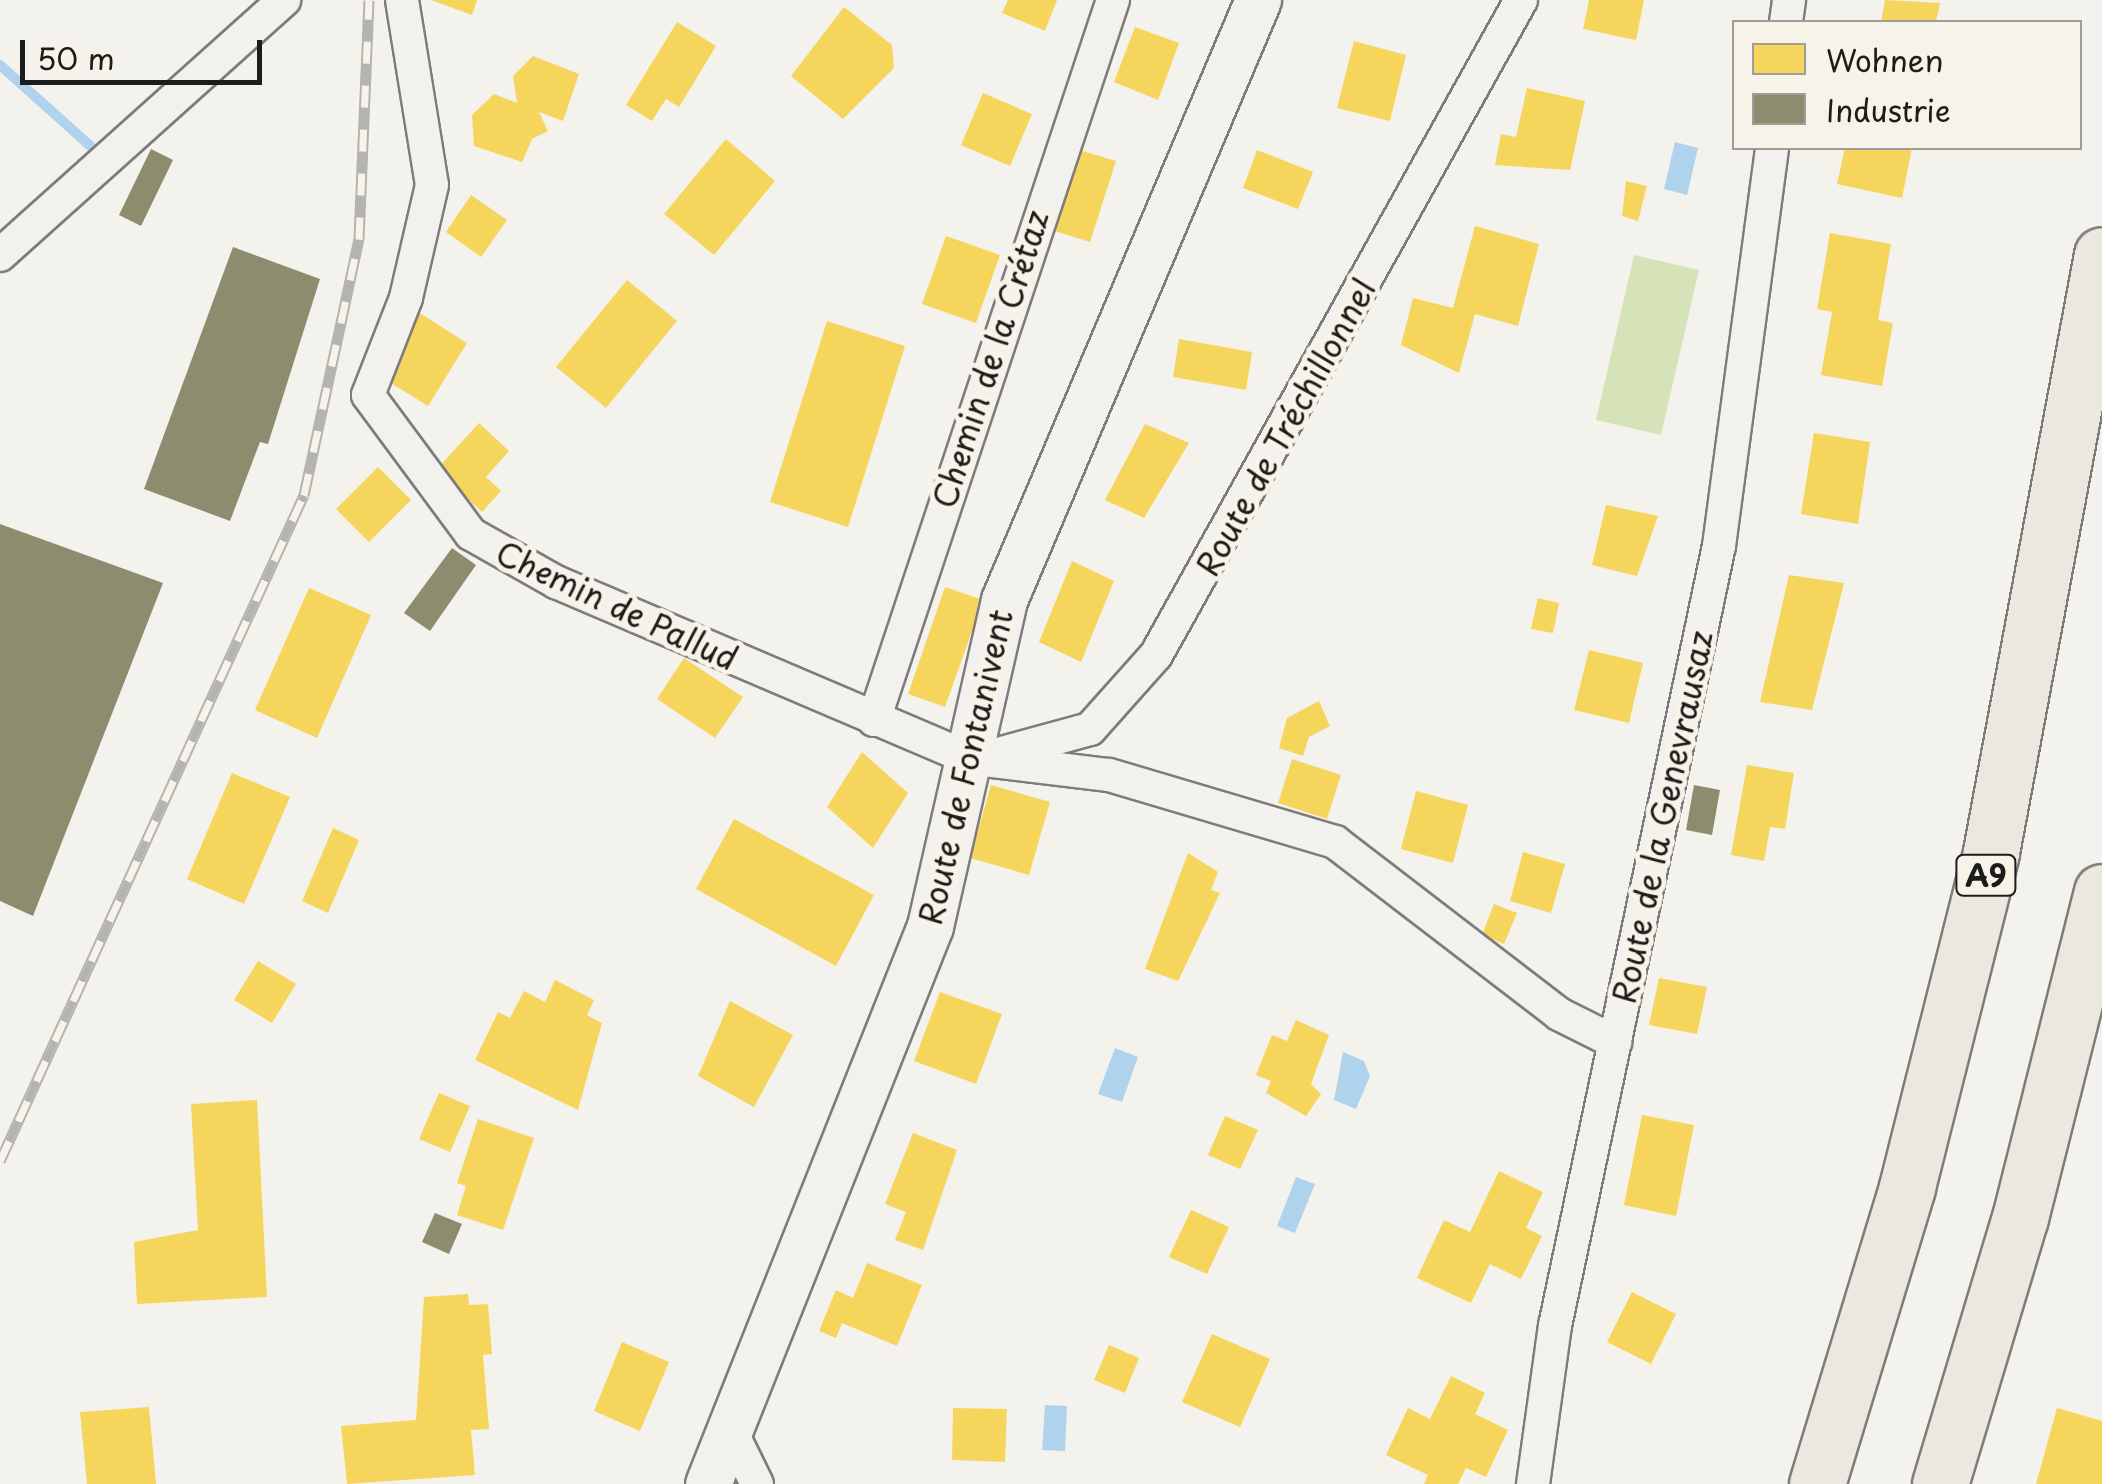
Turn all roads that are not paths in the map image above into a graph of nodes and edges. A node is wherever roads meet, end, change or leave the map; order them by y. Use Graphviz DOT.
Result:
graph roads {
  1 [pos="284,0"];
  2 [pos="402,0"];
  3 [pos="1114,0"];
  4 [pos="1258,0"];
  5 [pos="1520,0"];
  6 [pos="1772,150"];
  7 [pos="0,255"];
  8 [pos="2102,255"];
  9 [pos="874,720"];
  10 [pos="968,758"];
  11 [pos="2102,892"];
  12 [pos="1616,1042"];
  13 [pos="730,1430"];
  14 [pos="708,1484"];
  15 [pos="757,1484"];
  16 [pos="1533,1484"];
  17 [pos="1817,1484"];
  18 [pos="1940,1484"];
  1 -- 7 [label="street"];
  2 -- 9 [label="street, Chemin de Pallud"];
  3 -- 9 [label="street, Chemin de la Crétaz"];
  4 -- 10 [label="street, Route de Fontanivent"];
  5 -- 10 [label="street, Route de Tréchillonnel"];
  6 -- 12 [label="street, Route de la Genevrausaz"];
  8 -- 17 [label="highway, A9"];
  9 -- 10 [label="street, Chemin de Pallud"];
  10 -- 12 [label="street, Chemin de Pallud"];
  10 -- 13 [label="street, Route de Fontanivent"];
  11 -- 18 [label="highway"];
  12 -- 16 [label="street, Route de la Genevrausaz"];
  13 -- 14 [label="street, Route de Fontanivent"];
  13 -- 15 [label="street"];
}
